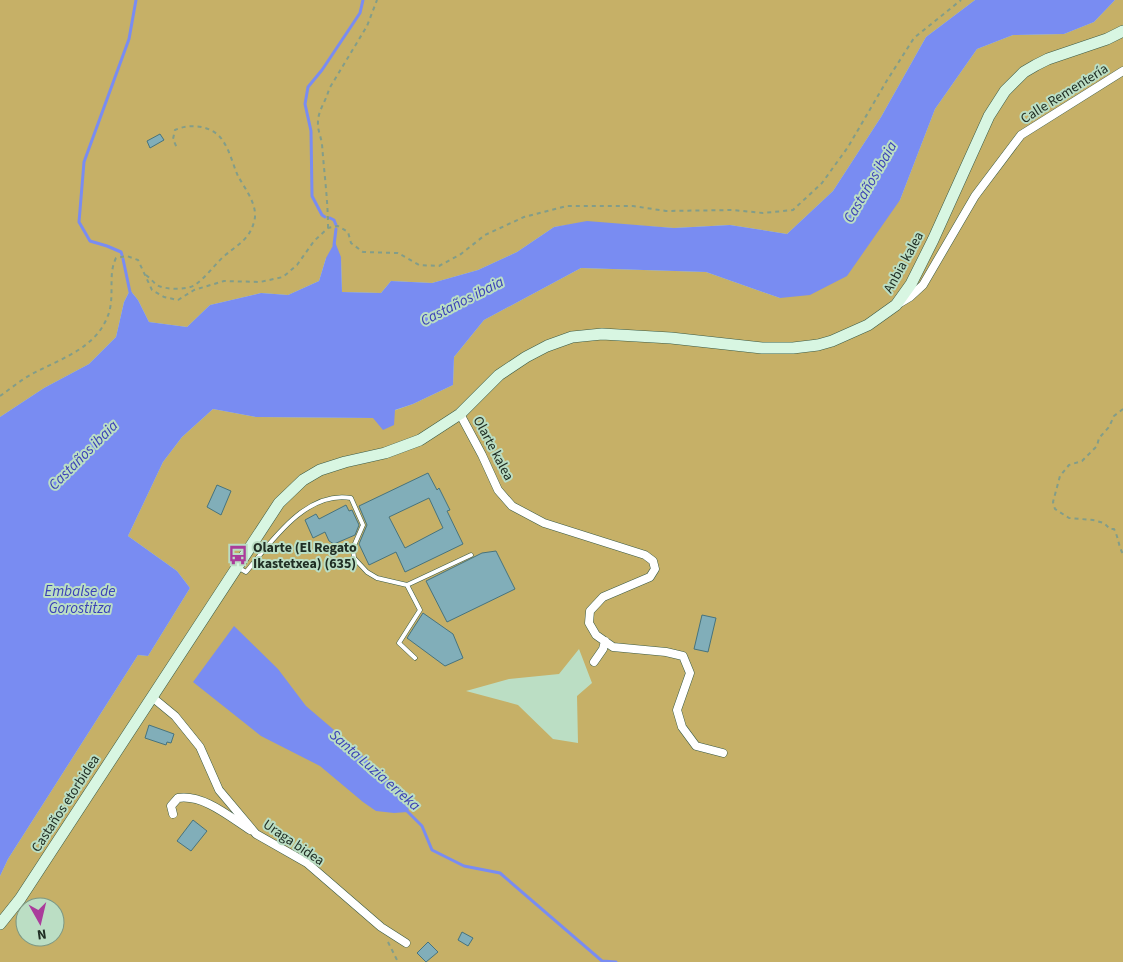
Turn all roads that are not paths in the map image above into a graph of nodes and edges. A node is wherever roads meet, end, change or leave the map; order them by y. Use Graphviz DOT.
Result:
graph roads {
  1 [pos="1123,31"];
  2 [pos="1123,71"];
  3 [pos="896,305"];
  4 [pos="460,414"];
  5 [pos="470,555"];
  6 [pos="237,567"];
  7 [pos="407,585"];
  8 [pos="605,641"];
  9 [pos="415,658"];
  10 [pos="594,662"];
  11 [pos="152,697"];
  12 [pos="723,753"];
  13 [pos="173,814"];
  14 [pos="256,834"];
  15 [pos="0,924"];
  16 [pos="406,943"];
  1 -- 3 [label="street, Anbia kalea"];
  2 -- 3 [label="street, Calle Rementería"];
  3 -- 4 [label="street, Anbia kalea"];
  4 -- 6 [label="street, Olarte kalea"];
  4 -- 8 [label="street, Olarte kalea"];
  5 -- 7 [label="lane"];
  6 -- 7 [label="lane"];
  6 -- 11 [label="street, Olarte kalea"];
  7 -- 9 [label="lane"];
  8 -- 10 [label="street"];
  8 -- 12 [label="street"];
  11 -- 14 [label="street, Uraga bidea"];
  11 -- 15 [label="street, Castaños etorbidea"];
  13 -- 14 [label="street"];
  14 -- 16 [label="street, Uraga bidea"];
}
